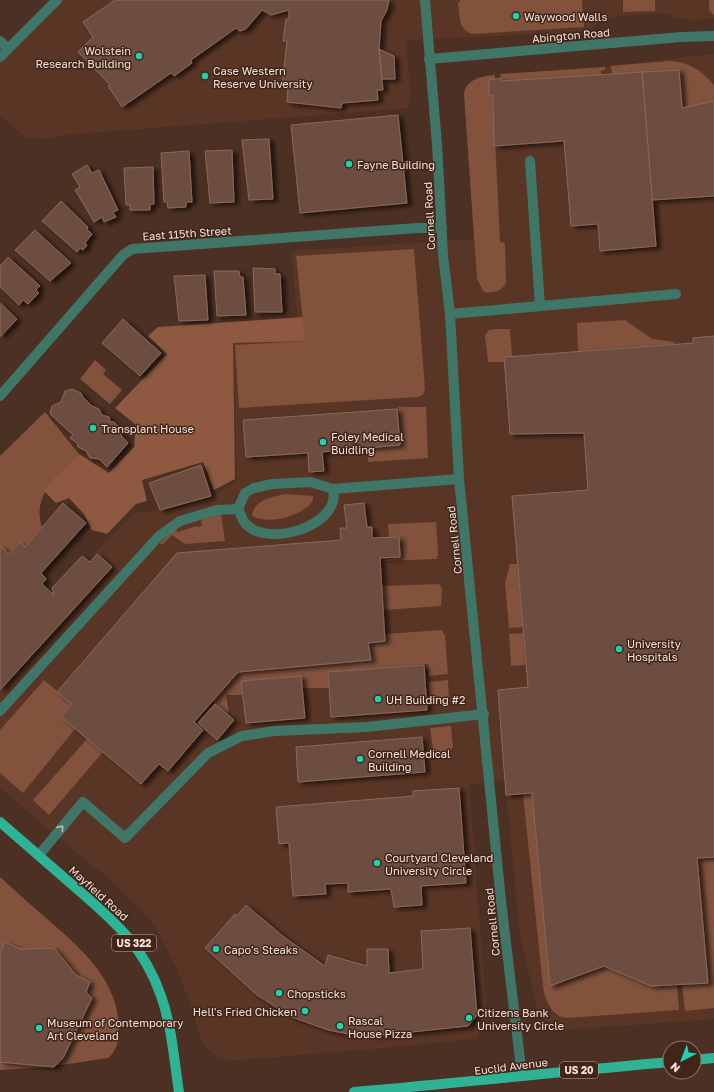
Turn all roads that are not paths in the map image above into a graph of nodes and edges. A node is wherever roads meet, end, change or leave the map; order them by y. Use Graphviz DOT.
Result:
graph roads {
  1 [pos="57,0"];
  2 [pos="425,0"];
  3 [pos="714,36"];
  4 [pos="0,41"];
  5 [pos="8,49"];
  6 [pos="0,57"];
  7 [pos="429,59"];
  8 [pos="530,160"];
  9 [pos="442,228"];
  10 [pos="676,294"];
  11 [pos="540,306"];
  12 [pos="450,314"];
  13 [pos="0,396"];
  14 [pos="459,479"];
  15 [pos="333,489"];
  16 [pos="238,509"];
  17 [pos="0,711"];
  18 [pos="484,714"];
  19 [pos="0,822"];
  20 [pos="39,855"];
  21 [pos="714,1058"];
  22 [pos="702,1059"];
  23 [pos="662,1063"];
  24 [pos="522,1076"];
  25 [pos="179,1092"];
  26 [pos="354,1092"];
  1 -- 5 [label="street"];
  2 -- 7 [label="street, Cornell Road"];
  3 -- 7 [label="street, Abington Road"];
  4 -- 5 [label="street"];
  5 -- 6 [label="street"];
  7 -- 9 [label="street, Cornell Road"];
  8 -- 11 [label="street"];
  9 -- 12 [label="street, Cornell Road"];
  9 -- 13 [label="street, East 115th Street"];
  10 -- 11 [label="street"];
  11 -- 12 [label="street"];
  12 -- 14 [label="street, Cornell Road"];
  14 -- 15 [label="street"];
  14 -- 18 [label="street, Cornell Road"];
  15 -- 16 [label="street"];
  15 -- 16 [label="street"];
  16 -- 17 [label="street"];
  20 -- 18 [label="street, one-way"];
  18 -- 24 [label="street, Cornell Road"];
  19 -- 20 [label="main road, Mayfield Road / US 322"];
  20 -- 25 [label="main road, Mayfield Road / US 322"];
  21 -- 22 [label="main road"];
  23 -- 24 [label="main road, Euclid Avenue / US 20"];
  24 -- 26 [label="main road, Euclid Avenue / US 20"];
}
